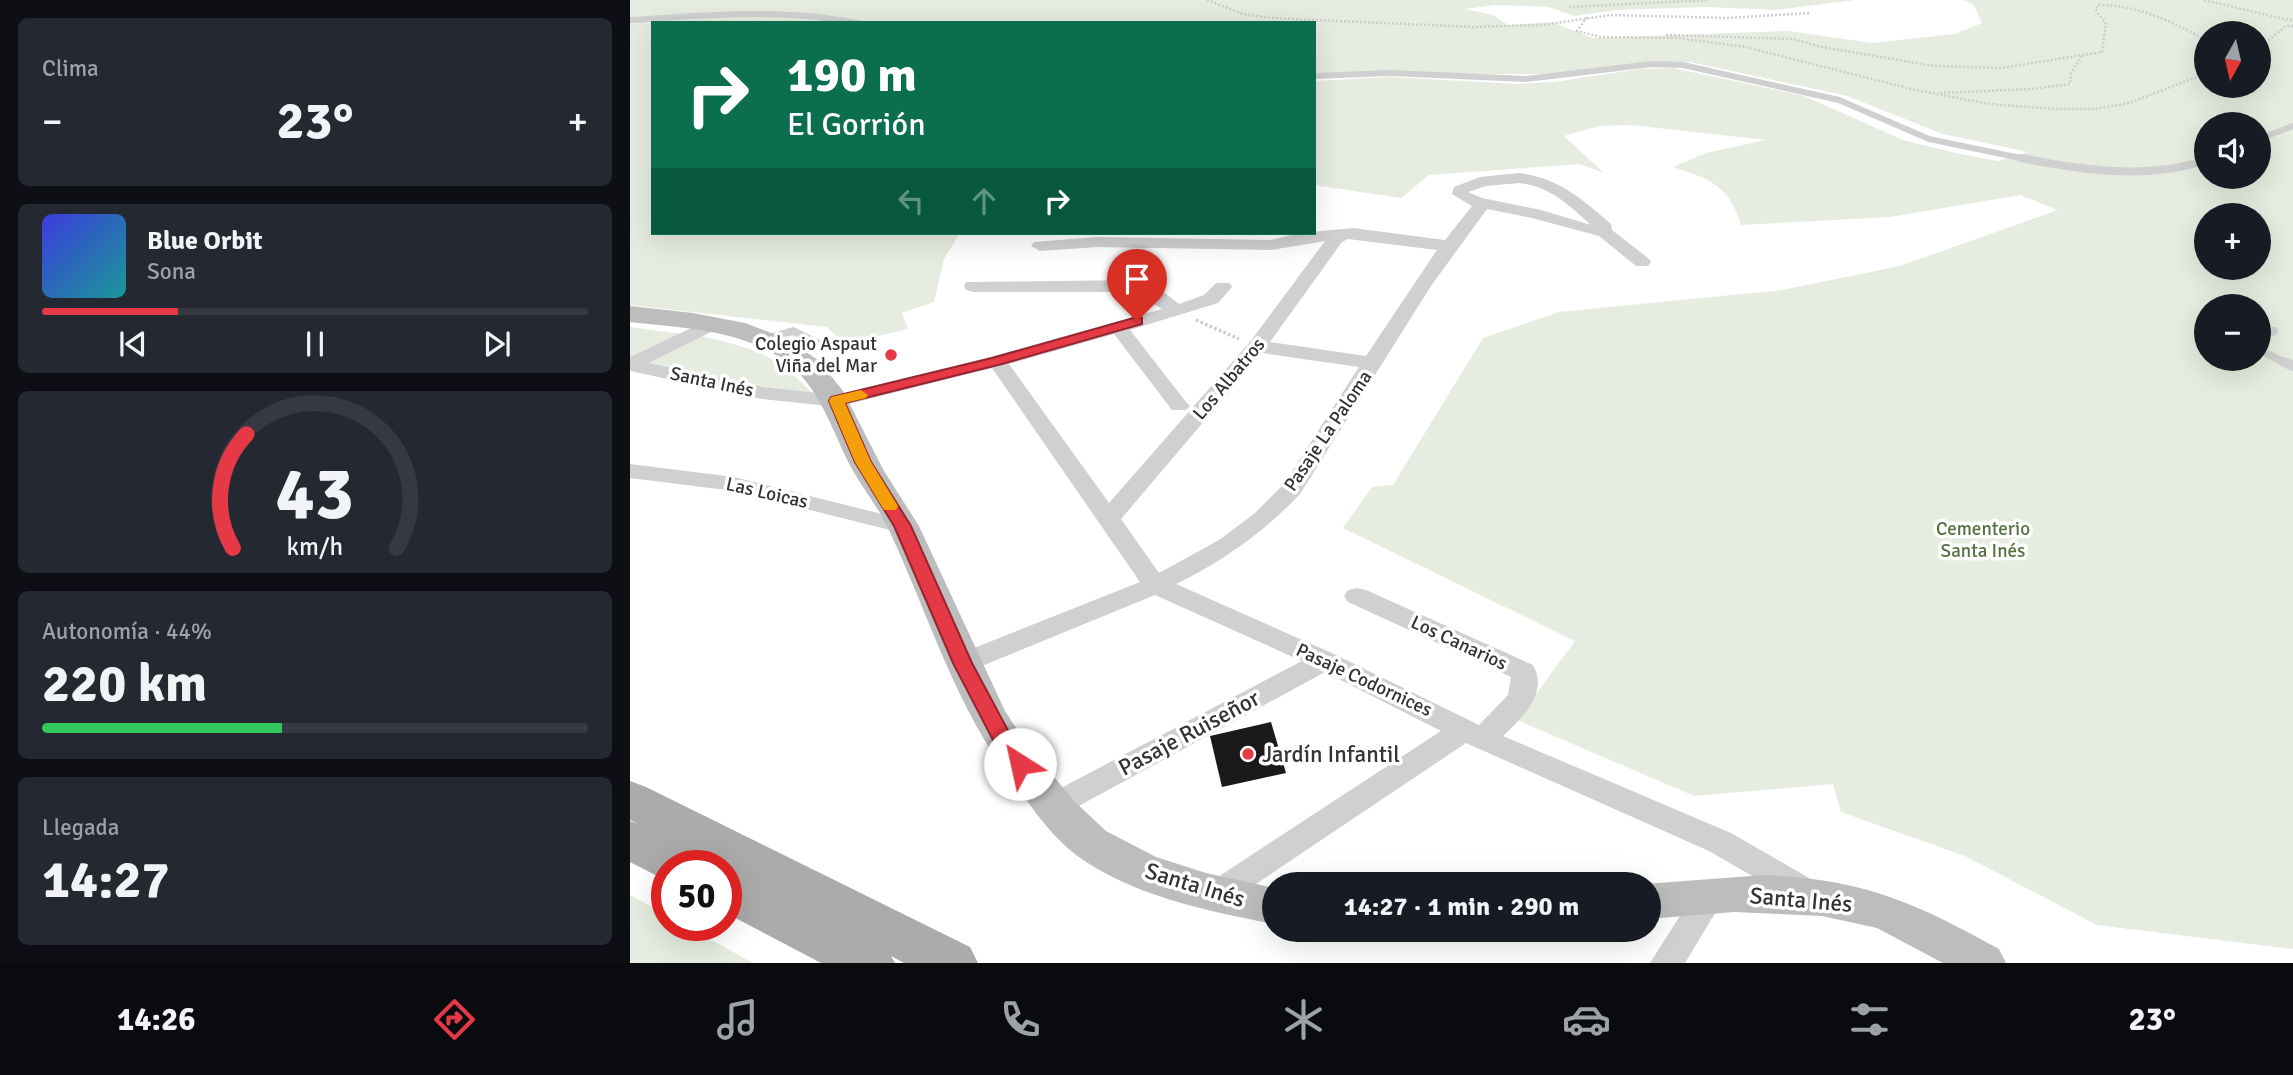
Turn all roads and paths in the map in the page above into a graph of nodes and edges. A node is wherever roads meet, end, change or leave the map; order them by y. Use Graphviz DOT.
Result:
graph roads {
  1 [pos="1207,0"];
  2 [pos="1708,0"];
  3 [pos="2204,0"];
  4 [pos="1569,7"];
  5 [pos="1810,13"];
  6 [pos="1587,17"];
  7 [pos="630,20"];
  8 [pos="845,21"];
  9 [pos="2293,24"];
  10 [pos="2194,35"];
  11 [pos="1637,36"];
  12 [pos="2272,37"];
  13 [pos="2082,56"];
  14 [pos="1316,76"];
  15 [pos="2194,78"];
  16 [pos="1932,93"];
  17 [pos="2293,127"];
  18 [pos="2271,135"];
  19 [pos="2194,164"];
  20 [pos="1483,203"];
  21 [pos="1316,225"];
  22 [pos="1603,231"];
  23 [pos="1344,234"];
  24 [pos="1040,246"];
  25 [pos="1447,246"];
  26 [pos="1642,262"];
  27 [pos="974,286"];
  28 [pos="1223,287"];
  29 [pos="1176,311"];
  30 [pos="630,314"];
  31 [pos="710,325"];
  32 [pos="1118,326"];
  33 [pos="2274,331"];
  34 [pos="2271,332"];
  35 [pos="765,340"];
  36 [pos="1257,346"];
  37 [pos="825,348"];
  38 [pos="2271,356"];
  39 [pos="997,361"];
  40 [pos="1374,363"];
  41 [pos="630,365"];
  42 [pos="2293,366"];
  43 [pos="837,401"];
  44 [pos="1179,406"];
  45 [pos="630,471"];
  46 [pos="1107,520"];
  47 [pos="902,526"];
  48 [pos="1155,585"];
  49 [pos="1357,596"];
  50 [pos="1325,661"];
  51 [pos="962,663"];
  52 [pos="1474,734"];
  53 [pos="630,799"];
  54 [pos="1053,806"];
  55 [pos="630,840"];
  56 [pos="651,851"];
  57 [pos="1710,894"];
  58 [pos="1215,895"];
  59 [pos="742,898"];
  60 [pos="1817,898"];
  61 [pos="1661,900"];
  62 [pos="1262,904"];
  63 [pos="869,963"];
  64 [pos="952,963"];
  65 [pos="1667,963"];
  66 [pos="1983,963"];
  1 -- 6 [label="path"];
  2 -- 4 [label="path"];
  3 -- 9 [label="path"];
  5 -- 6 [label="path"];
  6 -- 11 [label="path"];
  7 -- 8 [label="lane"];
  9 -- 12 [label="path"];
  10 -- 13 [label="path"];
  11 -- 13 [label="path"];
  11 -- 16 [label="path"];
  13 -- 16 [label="path"];
  14 -- 19 [label="lane"];
  15 -- 16 [label="path"];
  17 -- 18 [label="lane"];
  20 -- 22 [label="street"];
  20 -- 22 [label="street"];
  20 -- 25 [label="street, Pasaje La Paloma"];
  21 -- 23 [label="street"];
  22 -- 26 [label="street"];
  23 -- 24 [label="street"];
  23 -- 25 [label="street"];
  23 -- 36 [label="street, Los Albatros"];
  25 -- 40 [label="street, Pasaje La Paloma"];
  27 -- 29 [label="street"];
  28 -- 29 [label="street"];
  29 -- 32 [label="street"];
  29 -- 36 [label="path"];
  30 -- 31 [label="main road, Santa Inés"];
  31 -- 35 [label="main road, Santa Inés"];
  31 -- 41 [label="street"];
  32 -- 39 [label="street"];
  32 -- 44 [label="street"];
  33 -- 34 [label="lane"];
  35 -- 37 [label="lane"];
  35 -- 43 [label="main road, Santa Inés"];
  36 -- 40 [label="street"];
  36 -- 46 [label="street, Los Albatros"];
  38 -- 42 [label="lane"];
  39 -- 43 [label="street"];
  39 -- 46 [label="street, Pasaje Codornices"];
  40 -- 48 [label="street, Pasaje La Paloma"];
  41 -- 43 [label="street, Santa Inés"];
  43 -- 47 [label="main road, Santa Inés"];
  45 -- 47 [label="street, Las Loicas"];
  46 -- 48 [label="street, Pasaje Codornices"];
  47 -- 51 [label="main road, Santa Inés"];
  48 -- 50 [label="street, Pasaje Codornices"];
  48 -- 51 [label="street, Pasaje La Paloma"];
  49 -- 52 [label="street, Los Canarios"];
  50 -- 52 [label="street, Pasaje Codornices"];
  50 -- 54 [label="street, Pasaje Ruiseñor"];
  51 -- 54 [label="main road, Santa Inés"];
  52 -- 58 [label="street, Los Canarios"];
  52 -- 60 [label="street, Pasaje Codornices"];
  53 -- 64 [label="main road"];
  54 -- 58 [label="main road, Santa Inés"];
  55 -- 56 [label="main road"];
  57 -- 60 [label="main road, Santa Inés"];
  57 -- 61 [label="main road, Santa Inés"];
  57 -- 65 [label="street"];
  58 -- 62 [label="main road, Santa Inés"];
  59 -- 63 [label="main road"];
  60 -- 66 [label="main road, Santa Inés"];
}
